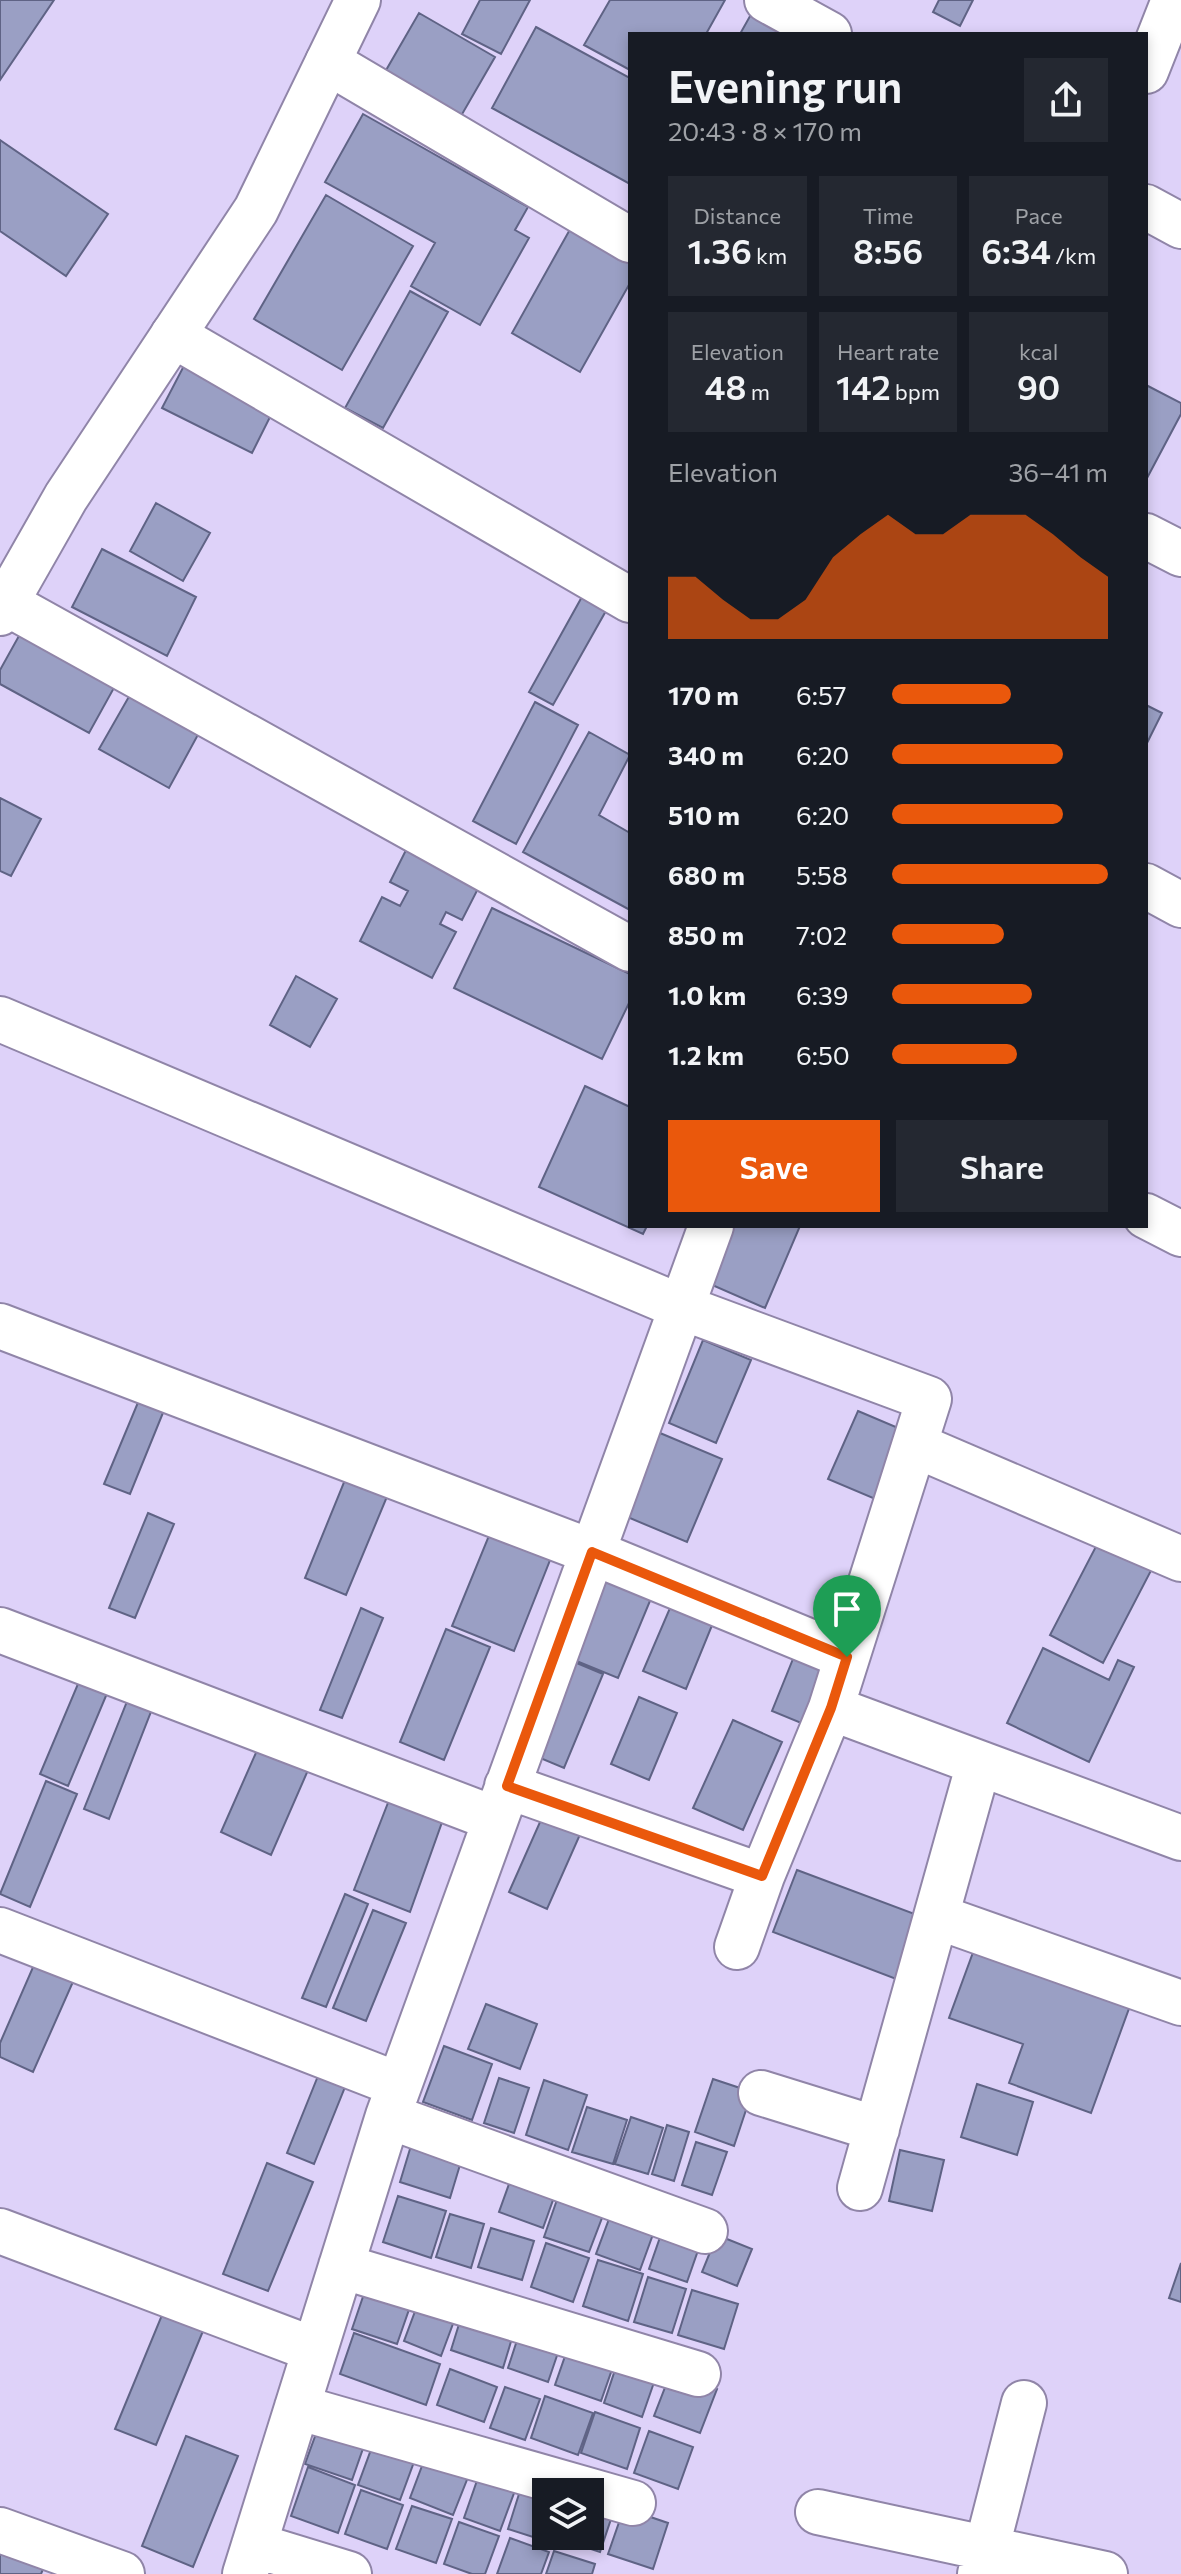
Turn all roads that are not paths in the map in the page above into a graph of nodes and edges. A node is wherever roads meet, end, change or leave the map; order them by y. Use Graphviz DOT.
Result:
graph roads {
  1 [pos="358,0"];
  2 [pos="767,0"];
  3 [pos="1174,0"];
  4 [pos="825,32"];
  5 [pos="328,62"];
  6 [pos="1148,66"];
  7 [pos="1148,208"];
  8 [pos="1181,226"];
  9 [pos="628,239"];
  10 [pos="173,335"];
  11 [pos="1148,537"];
  12 [pos="1181,554"];
  13 [pos="628,599"];
  14 [pos="3,608"];
  15 [pos="1148,887"];
  16 [pos="1181,905"];
  17 [pos="628,948"];
  18 [pos="0,1019"];
  19 [pos="1148,1217"];
  20 [pos="710,1228"];
  21 [pos="1181,1234"];
  22 [pos="681,1307"];
  23 [pos="0,1326"];
  24 [pos="915,1445"];
  25 [pos="592,1552"];
  26 [pos="1181,1559"];
  27 [pos="0,1630"];
  28 [pos="847,1657"];
  29 [pos="831,1708"];
  30 [pos="979,1763"];
  31 [pos="501,1803"];
  32 [pos="1181,1838"];
  33 [pos="762,1876"];
  34 [pos="938,1917"];
  35 [pos="0,1930"];
  36 [pos="737,1947"];
  37 [pos="1181,2003"];
  38 [pos="761,2093"];
  39 [pos="394,2100"];
  40 [pos="877,2129"];
  41 [pos="860,2188"];
  42 [pos="0,2231"];
  43 [pos="705,2231"];
  44 [pos="341,2266"];
  45 [pos="315,2350"];
  46 [pos="698,2374"];
  47 [pos="1024,2403"];
  48 [pos="297,2407"];
  49 [pos="633,2503"];
  50 [pos="818,2512"];
  51 [pos="0,2530"];
  52 [pos="250,2560"];
  53 [pos="983,2561"];
  54 [pos="122,2574"];
  55 [pos="349,2574"];
  56 [pos="1105,2574"];
  1 -- 5 [label="street"];
  2 -- 4 [label="street"];
  3 -- 6 [label="street"];
  5 -- 9 [label="street"];
  5 -- 10 [label="street"];
  7 -- 8 [label="street"];
  10 -- 13 [label="street"];
  10 -- 14 [label="street"];
  11 -- 12 [label="street"];
  14 -- 17 [label="street"];
  15 -- 16 [label="street"];
  18 -- 22 [label="street"];
  19 -- 21 [label="street"];
  20 -- 22 [label="street"];
  22 -- 24 [label="street"];
  22 -- 25 [label="street"];
  23 -- 25 [label="street"];
  24 -- 26 [label="street"];
  24 -- 28 [label="street"];
  25 -- 28 [label="street"];
  25 -- 31 [label="street"];
  27 -- 31 [label="street"];
  28 -- 29 [label="street"];
  29 -- 30 [label="street"];
  29 -- 33 [label="street"];
  30 -- 32 [label="street"];
  30 -- 34 [label="street"];
  31 -- 33 [label="street"];
  31 -- 39 [label="street"];
  33 -- 36 [label="street"];
  34 -- 37 [label="street"];
  34 -- 40 [label="street"];
  35 -- 39 [label="street"];
  38 -- 40 [label="street"];
  39 -- 43 [label="street"];
  39 -- 44 [label="street"];
  40 -- 41 [label="street"];
  42 -- 45 [label="street"];
  44 -- 45 [label="street"];
  44 -- 46 [label="street"];
  45 -- 48 [label="street"];
  47 -- 53 [label="street"];
  48 -- 49 [label="street"];
  48 -- 52 [label="street"];
  50 -- 53 [label="street"];
  51 -- 54 [label="street"];
  52 -- 55 [label="street"];
  53 -- 56 [label="street"];
}
